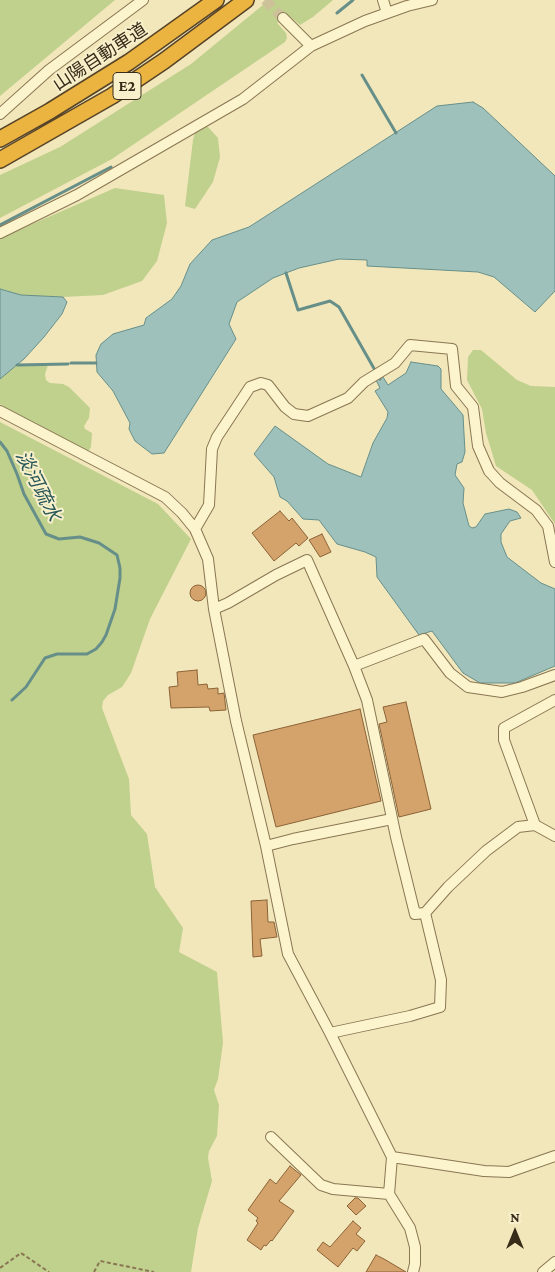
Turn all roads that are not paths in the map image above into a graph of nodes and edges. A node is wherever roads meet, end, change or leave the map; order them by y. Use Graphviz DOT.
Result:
graph roads {
  1 [pos="143,0"];
  2 [pos="216,0"];
  3 [pos="246,0"];
  4 [pos="383,0"];
  5 [pos="432,0"];
  6 [pos="387,13"];
  7 [pos="283,18"];
  8 [pos="312,46"];
  9 [pos="0,114"];
  10 [pos="0,139"];
  11 [pos="0,160"];
  12 [pos="0,233"];
  13 [pos="0,411"];
  14 [pos="195,529"];
  15 [pos="555,562"];
  16 [pos="214,608"];
  17 [pos="354,666"];
  18 [pos="555,675"];
  19 [pos="555,700"];
  20 [pos="392,818"];
  21 [pos="535,825"];
  22 [pos="555,836"];
  23 [pos="266,846"];
  24 [pos="425,914"];
  25 [pos="330,1033"];
  26 [pos="271,1137"];
  27 [pos="555,1156"];
  28 [pos="392,1157"];
  29 [pos="390,1194"];
  30 [pos="555,1262"];
  31 [pos="413,1272"];
  32 [pos="544,1272"];
  1 -- 9 [label="street"];
  2 -- 10 [label="highway, 山陽自動車道 / E2"];
  3 -- 11 [label="highway, E2"];
  4 -- 6 [label="street"];
  5 -- 6 [label="street"];
  6 -- 8 [label="street"];
  7 -- 8 [label="street"];
  8 -- 12 [label="street"];
  13 -- 14 [label="street"];
  14 -- 15 [label="street"];
  14 -- 16 [label="street"];
  16 -- 17 [label="street"];
  16 -- 23 [label="street"];
  17 -- 18 [label="street"];
  17 -- 20 [label="street"];
  19 -- 21 [label="street"];
  20 -- 23 [label="street"];
  20 -- 24 [label="street"];
  21 -- 22 [label="street"];
  21 -- 24 [label="street"];
  23 -- 25 [label="street"];
  24 -- 25 [label="street"];
  25 -- 28 [label="street"];
  26 -- 29 [label="street"];
  27 -- 28 [label="street"];
  28 -- 29 [label="street"];
  29 -- 31 [label="street"];
  30 -- 32 [label="street"];
}
